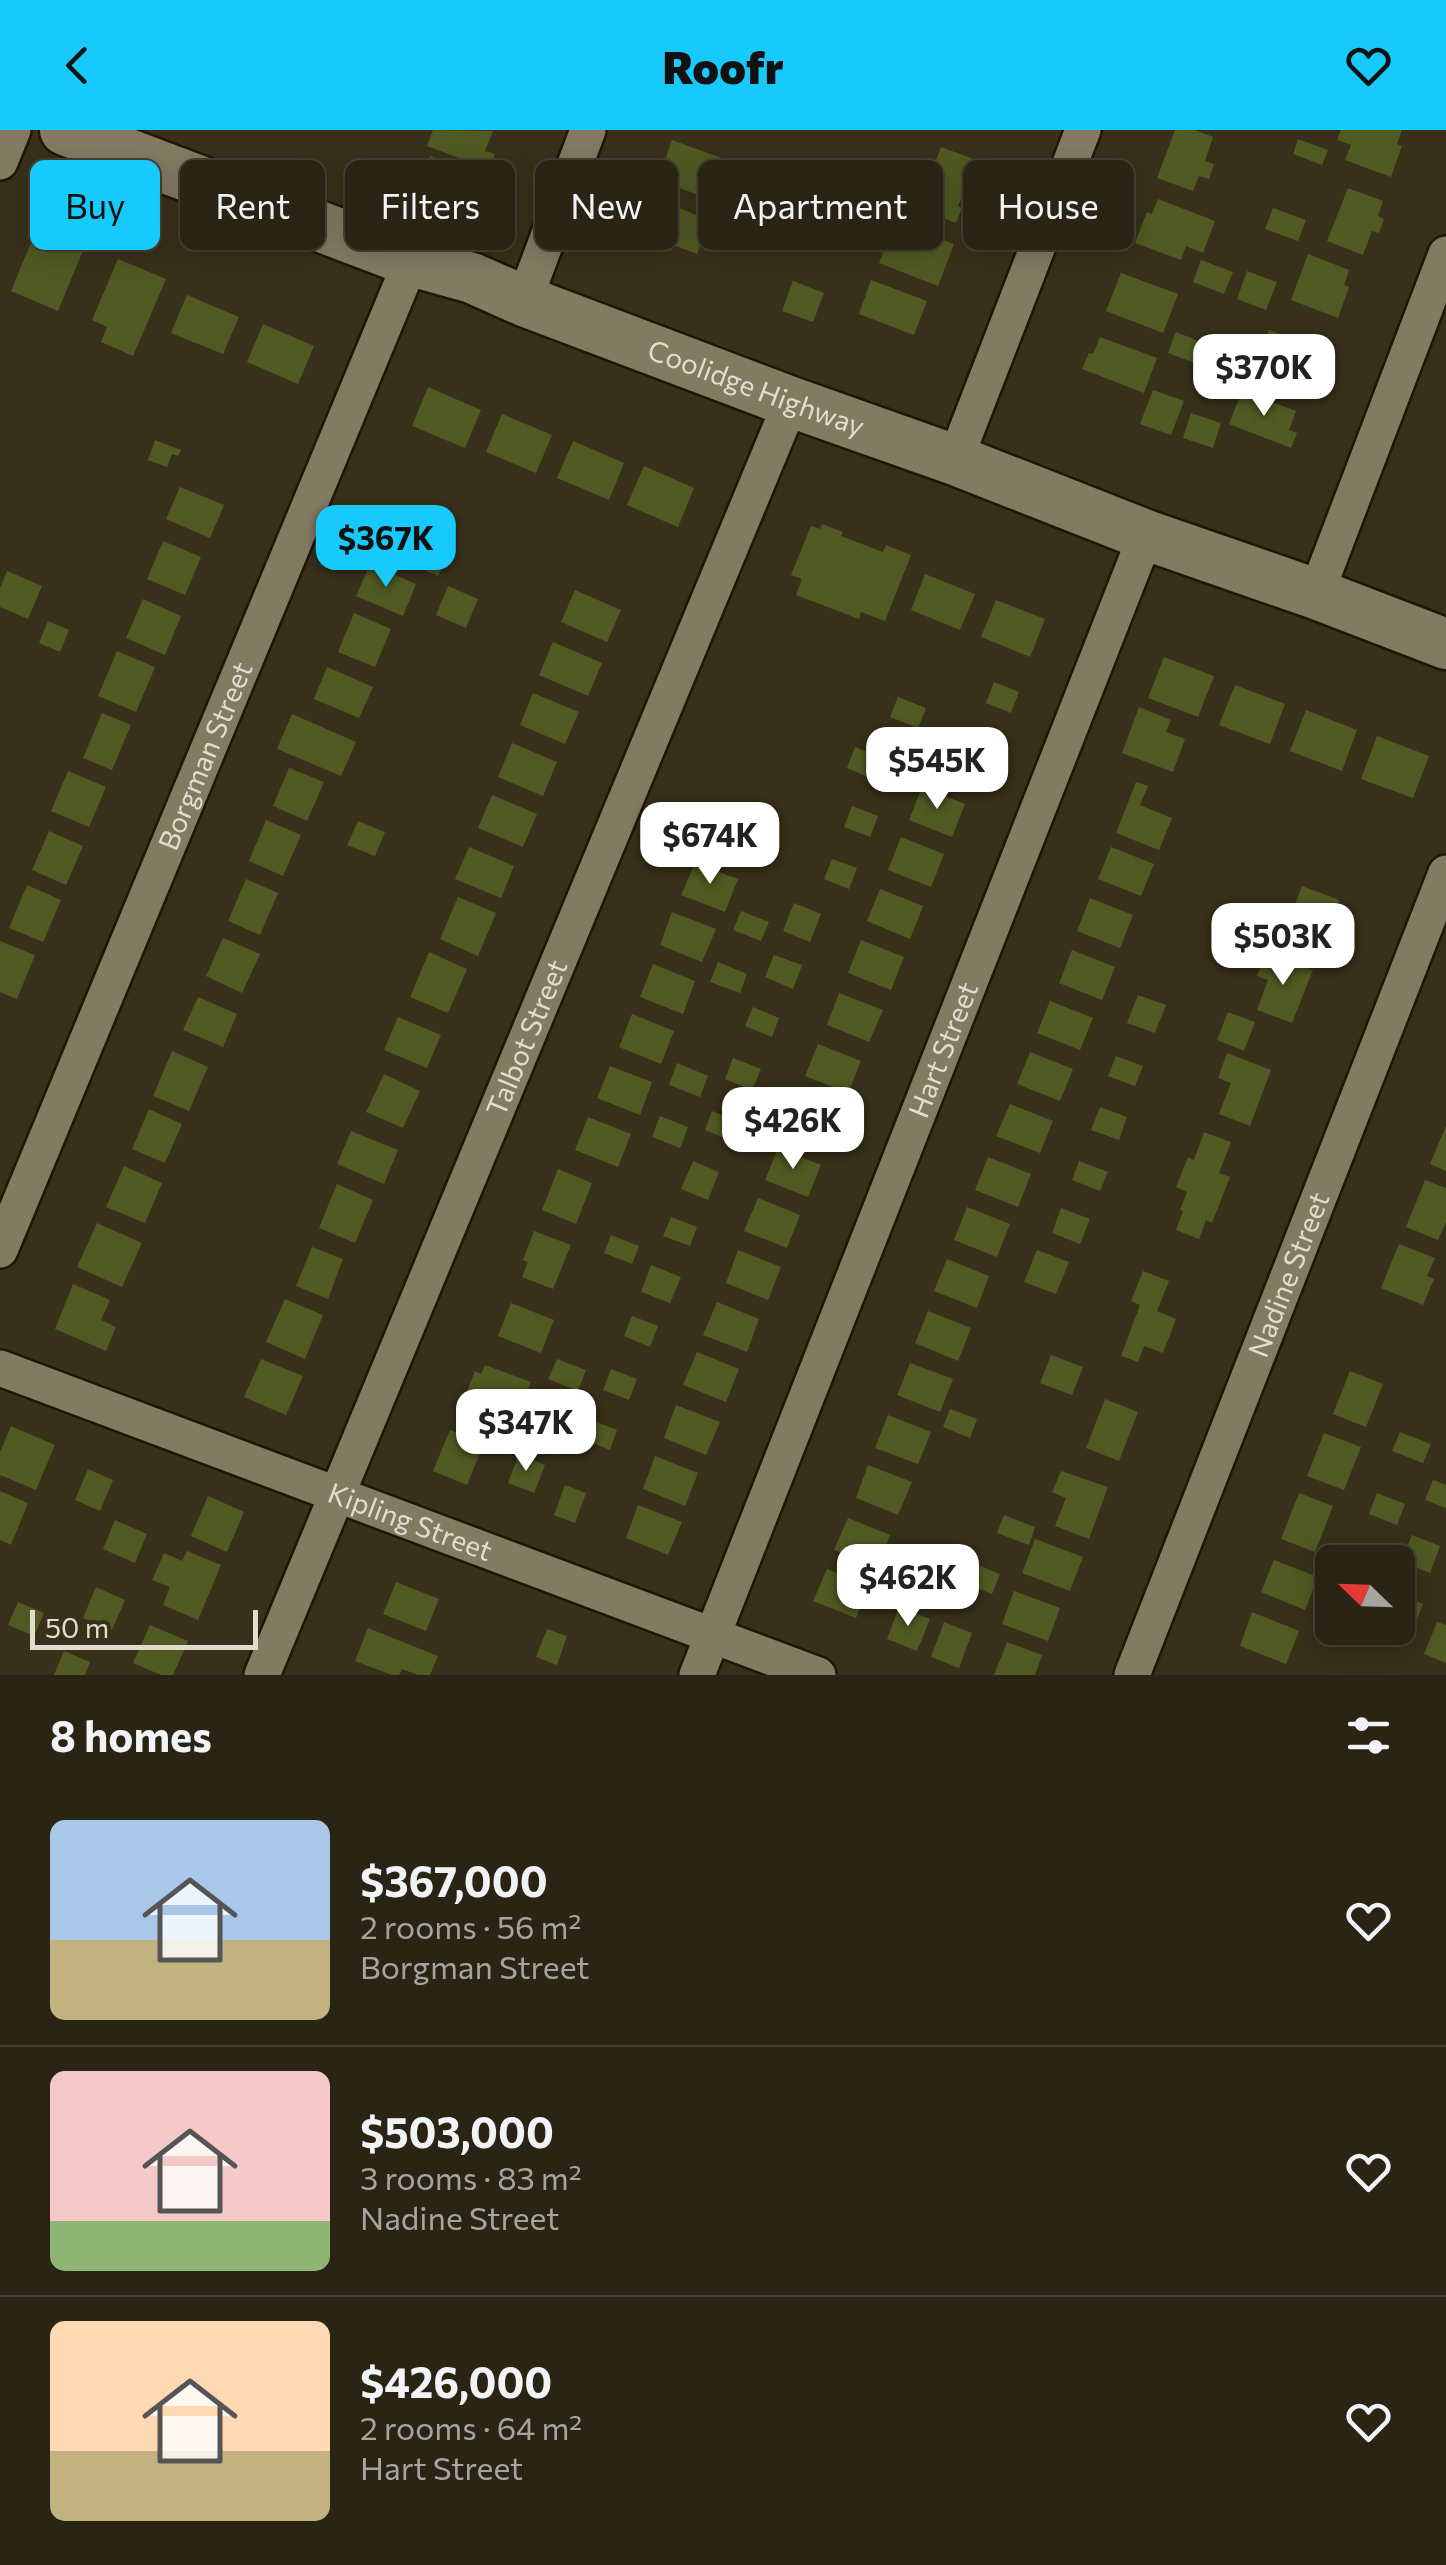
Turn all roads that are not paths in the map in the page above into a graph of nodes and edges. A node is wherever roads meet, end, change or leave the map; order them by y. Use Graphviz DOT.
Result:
graph roads {
  1 [pos="12,130"];
  2 [pos="588,130"];
  3 [pos="1084,130"];
  4 [pos="84,133"];
  5 [pos="0,162"];
  6 [pos="1446,254"];
  7 [pos="411,261"];
  8 [pos="524,301"];
  9 [pos="791,402"];
  10 [pos="956,460"];
  11 [pos="1146,536"];
  12 [pos="1316,594"];
  13 [pos="1446,644"];
  14 [pos="1446,874"];
  15 [pos="0,1250"];
  16 [pos="0,1368"];
  17 [pos="336,1493"];
  18 [pos="713,1636"];
  19 [pos="262,1675"];
  20 [pos="697,1675"];
  21 [pos="818,1675"];
  22 [pos="1132,1675"];
  1 -- 5 [label="street"];
  2 -- 8 [label="street"];
  3 -- 10 [label="street"];
  4 -- 7 [label="main road, Coolidge Highway"];
  6 -- 12 [label="street"];
  7 -- 8 [label="main road, Coolidge Highway"];
  7 -- 15 [label="street, Borgman Street"];
  8 -- 9 [label="main road, Coolidge Highway"];
  9 -- 10 [label="main road, Coolidge Highway"];
  9 -- 17 [label="street, Talbot Street"];
  10 -- 11 [label="main road, Coolidge Highway"];
  11 -- 12 [label="main road, Coolidge Highway"];
  11 -- 18 [label="street, Hart Street"];
  12 -- 13 [label="main road, Coolidge Highway"];
  14 -- 22 [label="street, Nadine Street"];
  16 -- 17 [label="street, Kipling Street"];
  17 -- 18 [label="street, Kipling Street"];
  17 -- 19 [label="street, Talbot Street"];
  18 -- 20 [label="street, Hart Street"];
  18 -- 21 [label="street, Kipling Street"];
}
